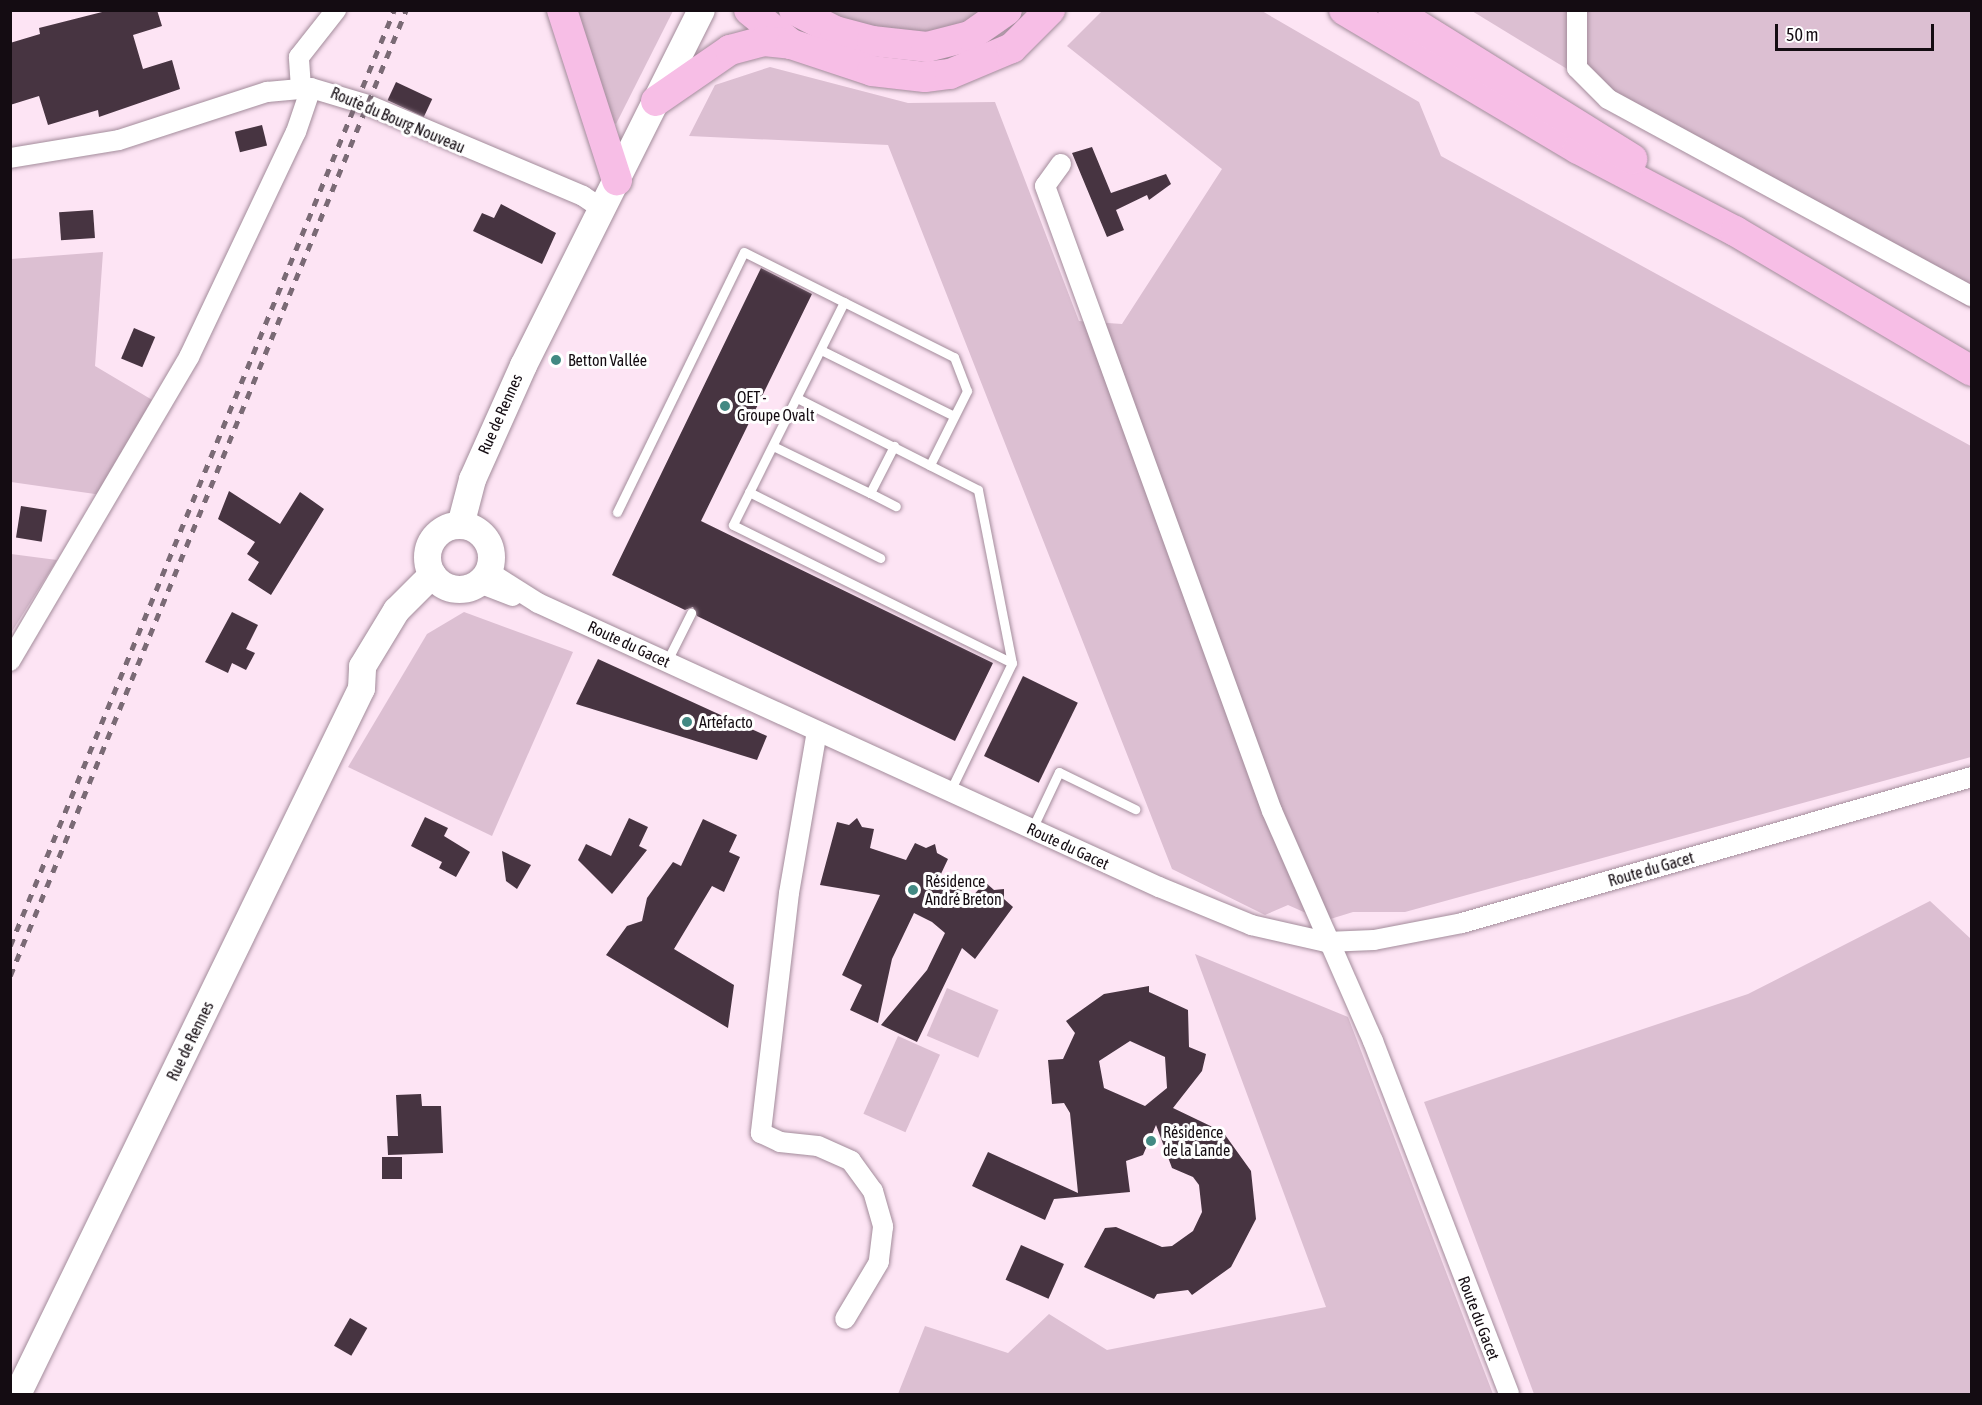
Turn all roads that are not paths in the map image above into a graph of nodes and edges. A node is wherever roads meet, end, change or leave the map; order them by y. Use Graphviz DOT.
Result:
graph roads {
  1 [pos="336,10"];
  2 [pos="562,10"];
  3 [pos="701,10"];
  4 [pos="749,10"];
  5 [pos="794,10"];
  6 [pos="1007,10"];
  7 [pos="1050,10"];
  8 [pos="1344,10"];
  9 [pos="1394,10"];
  10 [pos="1577,10"];
  11 [pos="791,44"];
  12 [pos="306,88"];
  13 [pos="656,101"];
  14 [pos="10,158"];
  15 [pos="1061,164"];
  16 [pos="617,180"];
  17 [pos="602,209"];
  18 [pos="1736,231"];
  19 [pos="1971,297"];
  20 [pos="844,302"];
  21 [pos="821,350"];
  22 [pos="1971,371"];
  23 [pos="797,398"];
  24 [pos="954,416"];
  25 [pos="773,446"];
  26 [pos="894,446"];
  27 [pos="930,465"];
  28 [pos="749,492"];
  29 [pos="870,493"];
  30 [pos="896,506"];
  31 [pos="616,512"];
  32 [pos="469,528"];
  33 [pos="880,558"];
  34 [pos="484,577"];
  35 [pos="438,580"];
  36 [pos="691,613"];
  37 [pos="10,661"];
  38 [pos="667,661"];
  39 [pos="1012,663"];
  40 [pos="817,731"];
  41 [pos="1971,777"];
  42 [pos="950,791"];
  43 [pos="1135,809"];
  44 [pos="1032,829"];
  45 [pos="1326,942"];
  46 [pos="845,1319"];
  47 [pos="17,1395"];
  48 [pos="1509,1395"];
  1 -- 12 [label="street"];
  2 -- 16 [label="main road"];
  3 -- 13 [label="main road, Rue de Rennes"];
  4 -- 11 [label="main road"];
  5 -- 6 [label="main road"];
  7 -- 11 [label="main road"];
  8 -- 18 [label="main road"];
  9 -- 18 [label="main road"];
  10 -- 19 [label="street"];
  11 -- 13 [label="main road"];
  12 -- 14 [label="street, Route du Bourg Nouveau"];
  12 -- 17 [label="street, Route du Bourg Nouveau"];
  12 -- 37 [label="street"];
  13 -- 16 [label="main road, Rue de Rennes"];
  15 -- 45 [label="street"];
  16 -- 17 [label="main road, Rue de Rennes"];
  17 -- 32 [label="main road, Rue de Rennes"];
  18 -- 22 [label="main road"];
  20 -- 21 [label="lane"];
  20 -- 24 [label="lane"];
  20 -- 31 [label="lane"];
  21 -- 23 [label="lane"];
  21 -- 24 [label="lane"];
  23 -- 25 [label="lane"];
  23 -- 26 [label="lane"];
  24 -- 27 [label="lane"];
  25 -- 28 [label="lane"];
  25 -- 29 [label="lane"];
  26 -- 27 [label="lane"];
  26 -- 29 [label="lane"];
  27 -- 39 [label="lane"];
  28 -- 33 [label="lane"];
  28 -- 39 [label="lane"];
  29 -- 30 [label="lane"];
  32 -- 34 [label="main road"];
  32 -- 35 [label="main road"];
  34 -- 35 [label="main road"];
  34 -- 38 [label="street, Route du Gacet"];
  35 -- 47 [label="main road, Rue de Rennes"];
  36 -- 38 [label="lane"];
  38 -- 40 [label="street, Route du Gacet"];
  39 -- 42 [label="lane"];
  40 -- 42 [label="street, Route du Gacet"];
  40 -- 46 [label="street"];
  41 -- 45 [label="street, Route du Gacet"];
  42 -- 44 [label="street, Route du Gacet"];
  43 -- 44 [label="lane"];
  44 -- 45 [label="street, Route du Gacet"];
  45 -- 48 [label="street, Route du Gacet"];
}
